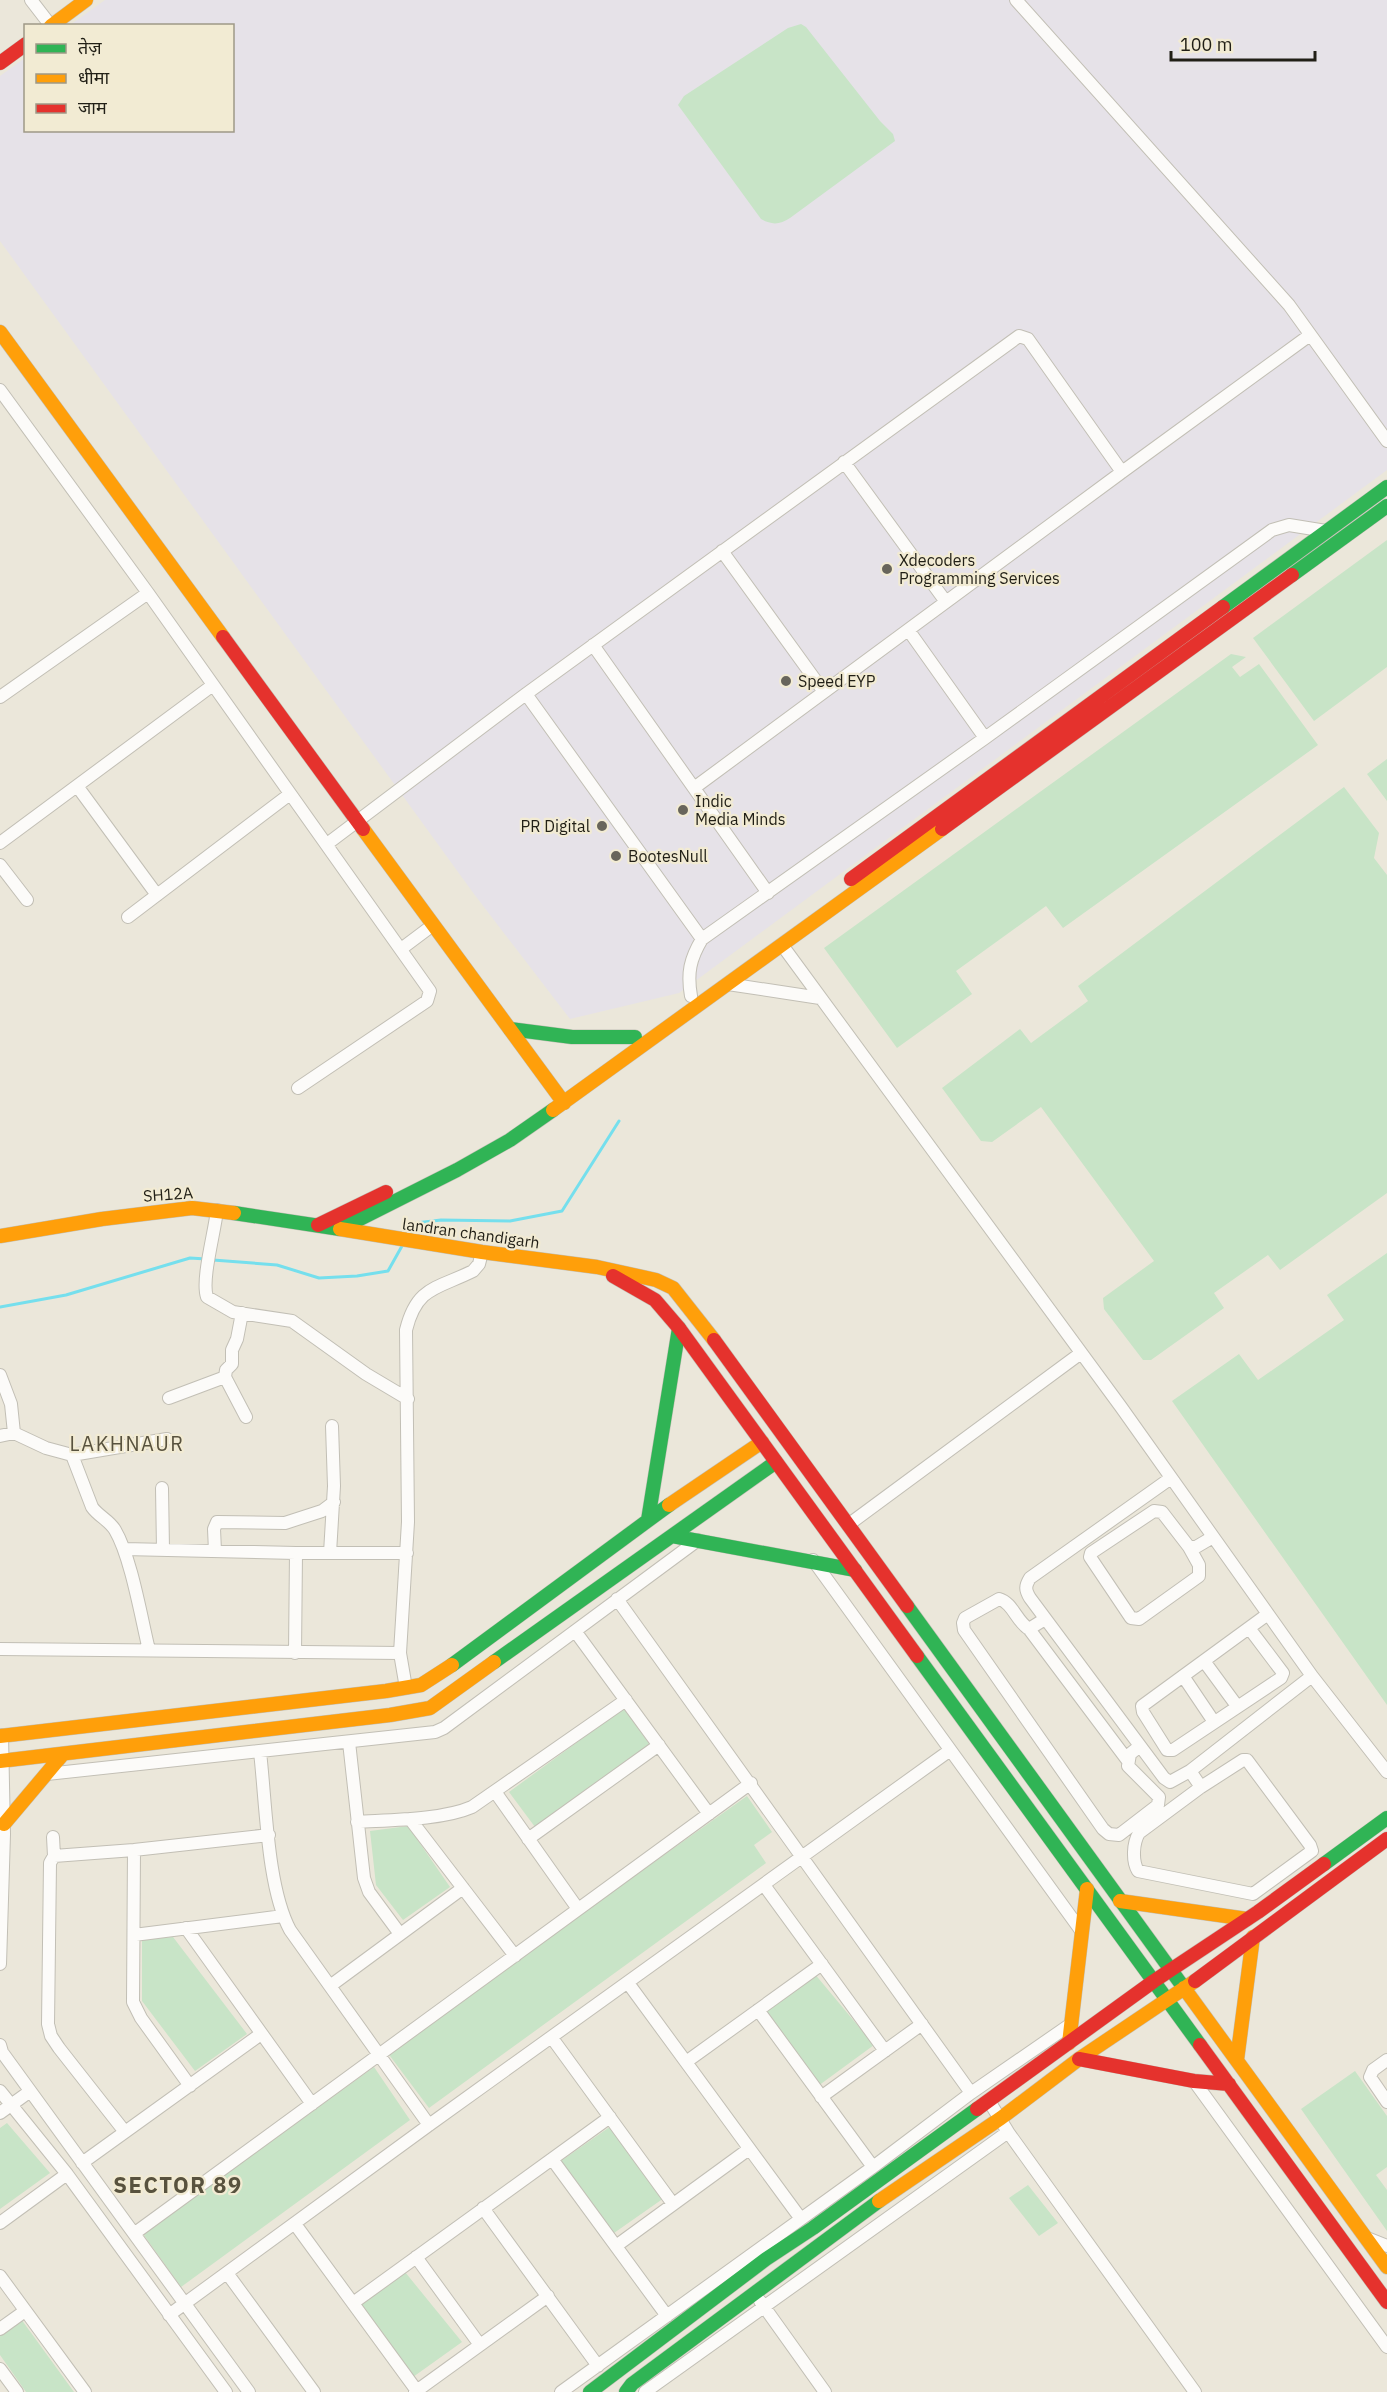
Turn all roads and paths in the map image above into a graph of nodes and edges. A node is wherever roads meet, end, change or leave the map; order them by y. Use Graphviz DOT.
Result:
graph roads {
  1 [pos="31,0"];
  2 [pos="86,0"];
  3 [pos="1016,0"];
  4 [pos="49,24"];
  5 [pos="54,24"];
  6 [pos="24,45"];
  7 [pos="0,63"];
  8 [pos="0,332"];
  9 [pos="1310,335"];
  10 [pos="0,390"];
  11 [pos="1387,441"];
  12 [pos="844,462"];
  13 [pos="1122,472"];
  14 [pos="1387,487"];
  15 [pos="1387,506"];
  16 [pos="1326,531"];
  17 [pos="722,551"];
  18 [pos="148,593"];
  19 [pos="946,602"];
  20 [pos="909,631"];
  21 [pos="593,645"];
  22 [pos="213,685"];
  23 [pos="824,692"];
  24 [pos="526,694"];
  25 [pos="0,697"];
  26 [pos="985,738"];
  27 [pos="77,786"];
  28 [pos="694,788"];
  29 [pos="290,794"];
  30 [pos="358,822"];
  31 [pos="0,843"];
  32 [pos="327,844"];
  33 [pos="0,865"];
  34 [pos="768,893"];
  35 [pos="157,895"];
  36 [pos="27,900"];
  37 [pos="128,917"];
  38 [pos="434,925"];
  39 [pos="702,939"];
  40 [pos="778,941"];
  41 [pos="401,949"];
  42 [pos="728,984"];
  43 [pos="692,996"];
  44 [pos="820,998"];
  45 [pos="510,1029"];
  46 [pos="635,1037"];
  47 [pos="298,1088"];
  48 [pos="560,1098"];
  49 [pos="217,1210"];
  50 [pos="318,1225"];
  51 [pos="340,1229"];
  52 [pos="0,1236"];
  53 [pos="482,1252"];
  54 [pos="597,1267"];
  55 [pos="242,1313"];
  56 [pos="679,1328"];
  57 [pos="1081,1353"];
  58 [pos="0,1375"];
  59 [pos="225,1377"];
  60 [pos="169,1398"];
  61 [pos="408,1399"];
  62 [pos="246,1416"];
  63 [pos="332,1426"];
  64 [pos="14,1433"];
  65 [pos="0,1436"];
  66 [pos="166,1439"];
  67 [pos="762,1442"];
  68 [pos="72,1455"];
  69 [pos="776,1461"];
  70 [pos="1172,1478"];
  71 [pos="162,1488"];
  72 [pos="334,1502"];
  73 [pos="648,1520"];
  74 [pos="848,1525"];
  75 [pos="672,1536"];
  76 [pos="1213,1536"];
  77 [pos="698,1540"];
  78 [pos="1189,1547"];
  79 [pos="124,1549"];
  80 [pos="163,1550"];
  81 [pos="215,1551"];
  82 [pos="296,1553"];
  83 [pos="330,1553"];
  84 [pos="407,1553"];
  85 [pos="813,1560"];
  86 [pos="855,1570"];
  87 [pos="617,1599"];
  88 [pos="1268,1614"];
  89 [pos="1045,1619"];
  90 [pos="1249,1628"];
  91 [pos="1029,1629"];
  92 [pos="575,1631"];
  93 [pos="0,1649"];
  94 [pos="149,1650"];
  95 [pos="295,1653"];
  96 [pos="400,1653"];
  97 [pos="1204,1661"];
  98 [pos="1183,1676"];
  99 [pos="1312,1676"];
  100 [pos="406,1688"];
  101 [pos="626,1700"];
  102 [pos="1237,1706"];
  103 [pos="1214,1722"];
  104 [pos="1,1735"];
  105 [pos="168,1742"];
  106 [pos="349,1742"];
  107 [pos="659,1745"];
  108 [pos="1140,1746"];
  109 [pos="950,1751"];
  110 [pos="260,1752"];
  111 [pos="63,1754"];
  112 [pos="2,1761"];
  113 [pos="167,1761"];
  114 [pos="1128,1761"];
  115 [pos="1190,1771"];
  116 [pos="1387,1772"];
  117 [pos="47,1774"];
  118 [pos="751,1783"];
  119 [pos="1201,1787"];
  120 [pos="496,1793"];
  121 [pos="709,1814"];
  122 [pos="1387,1818"];
  123 [pos="410,1819"];
  124 [pos="357,1822"];
  125 [pos="4,1824"];
  126 [pos="269,1835"];
  127 [pos="53,1837"];
  128 [pos="528,1839"];
  129 [pos="1387,1839"];
  130 [pos="134,1850"];
  131 [pos="54,1856"];
  132 [pos="803,1857"];
  133 [pos="764,1885"];
  134 [pos="463,1888"];
  135 [pos="1086,1889"];
  136 [pos="1120,1901"];
  137 [pos="578,1909"];
  138 [pos="283,1916"];
  139 [pos="1247,1919"];
  140 [pos="186,1928"];
  141 [pos="1082,1932"];
  142 [pos="400,1934"];
  143 [pos="134,1935"];
  144 [pos="1253,1937"];
  145 [pos="514,1956"];
  146 [pos="0,1964"];
  147 [pos="822,1964"];
  148 [pos="1171,1970"];
  149 [pos="1154,1981"];
  150 [pos="628,1983"];
  151 [pos="330,1986"];
  152 [pos="1184,1988"];
  153 [pos="1168,2001"];
  154 [pos="758,2010"];
  155 [pos="922,2024"];
  156 [pos="1071,2024"];
  157 [pos="261,2034"];
  158 [pos="552,2038"];
  159 [pos="1069,2043"];
  160 [pos="0,2045"];
  161 [pos="885,2051"];
  162 [pos="379,2055"];
  163 [pos="1079,2059"];
  164 [pos="1237,2060"];
  165 [pos="1387,2060"];
  166 [pos="686,2062"];
  167 [pos="1194,2081"];
  168 [pos="1229,2084"];
  169 [pos="190,2086"];
  170 [pos="0,2091"];
  171 [pos="29,2092"];
  172 [pos="971,2093"];
  173 [pos="821,2097"];
  174 [pos="989,2101"];
  175 [pos="1387,2102"];
  176 [pos="312,2104"];
  177 [pos="5,2109"];
  178 [pos="610,2117"];
  179 [pos="1001,2118"];
  180 [pos="429,2125"];
  181 [pos="125,2132"];
  182 [pos="1008,2132"];
  183 [pos="749,2149"];
  184 [pos="552,2159"];
  185 [pos="82,2163"];
  186 [pos="873,2167"];
  187 [pos="67,2174"];
  188 [pos="673,2204"];
  189 [pos="483,2208"];
  190 [pos="801,2219"];
  191 [pos="0,2223"];
  192 [pos="295,2224"];
  193 [pos="135,2233"];
  194 [pos="1365,2237"];
  195 [pos="615,2246"];
  196 [pos="1387,2246"];
  197 [pos="416,2257"];
  198 [pos="1387,2267"];
  199 [pos="227,2273"];
  200 [pos="0,2276"];
  201 [pos="742,2276"];
  202 [pos="754,2293"];
  203 [pos="548,2296"];
  204 [pos="1387,2302"];
  205 [pos="353,2303"];
  206 [pos="184,2304"];
  207 [pos="764,2307"];
  208 [pos="25,2311"];
  209 [pos="169,2315"];
  210 [pos="667,2316"];
  211 [pos="0,2329"];
  212 [pos="480,2345"];
  213 [pos="1387,2347"];
  214 [pos="598,2366"];
  215 [pos="0,2369"];
  216 [pos="613,2376"];
  217 [pos="17,2392"];
  218 [pos="85,2392"];
  219 [pos="226,2392"];
  220 [pos="249,2392"];
  221 [pos="314,2392"];
  222 [pos="416,2392"];
  223 [pos="561,2392"];
  224 [pos="590,2392"];
  225 [pos="625,2392"];
  226 [pos="645,2392"];
  227 [pos="825,2392"];
  228 [pos="1195,2392"];
  1 -- 4 [label="street"];
  2 -- 5 [label="main road"];
  3 -- 9 [label="street"];
  6 -- 7 [label="main road"];
  8 -- 30 [label="main road"];
  9 -- 11 [label="street"];
  9 -- 13 [label="street"];
  10 -- 18 [label="street"];
  12 -- 13 [label="street"];
  12 -- 17 [label="street"];
  12 -- 19 [label="street"];
  13 -- 19 [label="street"];
  14 -- 16 [label="main road"];
  15 -- 40 [label="main road"];
  16 -- 26 [label="street"];
  16 -- 40 [label="main road"];
  17 -- 21 [label="street"];
  17 -- 23 [label="street"];
  18 -- 22 [label="street"];
  18 -- 25 [label="street"];
  19 -- 20 [label="street"];
  20 -- 23 [label="street"];
  20 -- 26 [label="street"];
  21 -- 24 [label="street"];
  21 -- 28 [label="street"];
  22 -- 27 [label="street"];
  22 -- 29 [label="street"];
  23 -- 28 [label="street"];
  24 -- 30 [label="street"];
  24 -- 39 [label="street"];
  26 -- 34 [label="street"];
  27 -- 31 [label="street"];
  27 -- 35 [label="street"];
  28 -- 34 [label="street"];
  29 -- 32 [label="street"];
  29 -- 35 [label="street"];
  30 -- 32 [label="street"];
  30 -- 38 [label="main road"];
  32 -- 41 [label="street"];
  33 -- 36 [label="street"];
  34 -- 39 [label="street"];
  35 -- 37 [label="street"];
  38 -- 41 [label="street"];
  38 -- 45 [label="main road"];
  39 -- 43 [label="street"];
  40 -- 42 [label="main road"];
  40 -- 43 [label="main road"];
  40 -- 44 [label="street"];
  41 -- 47 [label="street"];
  42 -- 44 [label="street"];
  42 -- 48 [label="main road"];
  43 -- 46 [label="main road"];
  44 -- 57 [label="street"];
  45 -- 46 [label="main road"];
  45 -- 48 [label="main road"];
  46 -- 48 [label="main road"];
  48 -- 50 [label="main road"];
  48 -- 51 [label="main road"];
  49 -- 50 [label="main road, SH12A / SH12A"];
  49 -- 52 [label="main road, SH12A / SH12A"];
  49 -- 55 [label="street"];
  50 -- 51 [label="main road, SH12A / SH12A"];
  51 -- 53 [label="main road, landran chandigarh"];
  53 -- 54 [label="main road, landran chandigarh"];
  53 -- 61 [label="street"];
  54 -- 56 [label="main road"];
  54 -- 74 [label="main road, landran chandigarh"];
  55 -- 59 [label="street"];
  55 -- 61 [label="street"];
  56 -- 67 [label="main road"];
  56 -- 73 [label="main road"];
  57 -- 70 [label="street"];
  57 -- 74 [label="street"];
  58 -- 64 [label="street"];
  59 -- 60 [label="street"];
  59 -- 62 [label="street"];
  61 -- 84 [label="street"];
  63 -- 72 [label="street"];
  64 -- 65 [label="street"];
  64 -- 68 [label="street"];
  66 -- 68 [label="street"];
  67 -- 69 [label="main road"];
  67 -- 73 [label="main road"];
  68 -- 79 [label="street"];
  69 -- 75 [label="main road"];
  69 -- 86 [label="main road"];
  70 -- 76 [label="street"];
  70 -- 89 [label="street"];
  71 -- 80 [label="street"];
  72 -- 81 [label="street"];
  72 -- 83 [label="street"];
  73 -- 100 [label="main road"];
  74 -- 136 [label="main road, landran chandigarh"];
  75 -- 77 [label="main road"];
  75 -- 105 [label="main road"];
  76 -- 78 [label="street"];
  76 -- 88 [label="street"];
  77 -- 85 [label="main road"];
  77 -- 87 [label="street"];
  78 -- 78 [label="street"];
  79 -- 80 [label="street"];
  79 -- 94 [label="street"];
  80 -- 81 [label="street"];
  81 -- 82 [label="street"];
  82 -- 83 [label="street"];
  82 -- 95 [label="street"];
  83 -- 84 [label="street"];
  84 -- 96 [label="street"];
  85 -- 86 [label="main road"];
  85 -- 109 [label="street"];
  86 -- 135 [label="main road"];
  87 -- 92 [label="street"];
  87 -- 118 [label="street"];
  88 -- 90 [label="street"];
  88 -- 99 [label="street"];
  89 -- 91 [label="street"];
  89 -- 108 [label="street"];
  90 -- 97 [label="street"];
  90 -- 102 [label="street"];
  91 -- 114 [label="street"];
  91 -- 114 [label="street"];
  92 -- 101 [label="street"];
  92 -- 106 [label="street"];
  93 -- 94 [label="street"];
  94 -- 95 [label="street"];
  95 -- 96 [label="street"];
  96 -- 100 [label="street"];
  97 -- 98 [label="street"];
  97 -- 102 [label="street"];
  98 -- 103 [label="street"];
  98 -- 103 [label="street"];
  99 -- 115 [label="street"];
  99 -- 116 [label="street"];
  100 -- 104 [label="main road"];
  101 -- 107 [label="street"];
  101 -- 120 [label="street"];
  102 -- 103 [label="street"];
  104 -- 112 [label="street"];
  105 -- 111 [label="main road"];
  105 -- 113 [label="street"];
  106 -- 110 [label="street"];
  106 -- 124 [label="street"];
  107 -- 121 [label="street"];
  107 -- 128 [label="street"];
  108 -- 114 [label="street"];
  108 -- 115 [label="street"];
  109 -- 132 [label="street"];
  109 -- 141 [label="street"];
  110 -- 113 [label="street"];
  110 -- 126 [label="street"];
  111 -- 112 [label="main road"];
  111 -- 117 [label="main road"];
  112 -- 125 [label="street"];
  113 -- 117 [label="street"];
  115 -- 119 [label="street"];
  117 -- 125 [label="main road"];
  118 -- 121 [label="street"];
  118 -- 132 [label="street"];
  119 -- 119 [label="street"];
  120 -- 123 [label="street"];
  120 -- 128 [label="street"];
  121 -- 137 [label="street"];
  122 -- 139 [label="main road"];
  123 -- 124 [label="street"];
  123 -- 134 [label="street"];
  124 -- 142 [label="street"];
  125 -- 146 [label="street"];
  126 -- 130 [label="street"];
  126 -- 138 [label="street"];
  127 -- 131 [label="street"];
  128 -- 137 [label="street"];
  129 -- 144 [label="main road"];
  130 -- 131 [label="street"];
  130 -- 143 [label="street"];
  131 -- 181 [label="street"];
  132 -- 133 [label="street"];
  132 -- 155 [label="street"];
  133 -- 147 [label="street"];
  133 -- 150 [label="street"];
  134 -- 142 [label="street"];
  134 -- 145 [label="street"];
  135 -- 141 [label="main road"];
  135 -- 149 [label="main road"];
  136 -- 139 [label="main road"];
  136 -- 148 [label="main road, landran chandigarh"];
  137 -- 145 [label="street"];
  138 -- 140 [label="street"];
  138 -- 151 [label="street"];
  139 -- 148 [label="main road"];
  140 -- 143 [label="street"];
  140 -- 157 [label="street"];
  141 -- 156 [label="main road"];
  142 -- 151 [label="street"];
  143 -- 169 [label="street"];
  144 -- 152 [label="main road"];
  144 -- 164 [label="main road"];
  145 -- 162 [label="street"];
  147 -- 154 [label="street"];
  147 -- 161 [label="street"];
  148 -- 149 [label="main road"];
  148 -- 152 [label="main road, landran chandigarh"];
  149 -- 153 [label="main road"];
  149 -- 159 [label="main road"];
  150 -- 158 [label="street"];
  150 -- 166 [label="street"];
  151 -- 162 [label="street"];
  152 -- 153 [label="main road"];
  152 -- 164 [label="main road, landran chandigarh"];
  153 -- 163 [label="main road"];
  153 -- 168 [label="main road"];
  154 -- 166 [label="street"];
  154 -- 173 [label="street"];
  155 -- 161 [label="street"];
  155 -- 172 [label="street"];
  156 -- 159 [label="main road"];
  156 -- 172 [label="street"];
  157 -- 169 [label="street"];
  157 -- 176 [label="street"];
  158 -- 178 [label="street"];
  158 -- 180 [label="street"];
  159 -- 174 [label="main road"];
  160 -- 171 [label="street"];
  161 -- 173 [label="street"];
  162 -- 176 [label="street"];
  162 -- 180 [label="street"];
  163 -- 167 [label="main road"];
  163 -- 179 [label="main road"];
  164 -- 194 [label="main road, landran chandigarh"];
  165 -- 175 [label="street"];
  166 -- 183 [label="street"];
  167 -- 168 [label="main road"];
  167 -- 213 [label="street"];
  168 -- 204 [label="main road"];
  169 -- 181 [label="street"];
  170 -- 177 [label="street"];
  171 -- 177 [label="street"];
  171 -- 185 [label="street"];
  172 -- 186 [label="street"];
  173 -- 186 [label="street"];
  174 -- 179 [label="street"];
  174 -- 201 [label="main road"];
  176 -- 193 [label="street"];
  177 -- 187 [label="street"];
  178 -- 184 [label="street"];
  178 -- 188 [label="street"];
  179 -- 182 [label="street"];
  179 -- 202 [label="main road"];
  180 -- 192 [label="street"];
  181 -- 185 [label="street"];
  182 -- 207 [label="street"];
  182 -- 228 [label="street"];
  183 -- 188 [label="street"];
  183 -- 190 [label="street"];
  184 -- 189 [label="street"];
  184 -- 195 [label="street"];
  185 -- 193 [label="street"];
  186 -- 190 [label="street"];
  187 -- 191 [label="street"];
  187 -- 209 [label="street"];
  188 -- 195 [label="street"];
  189 -- 197 [label="street"];
  189 -- 203 [label="street"];
  190 -- 210 [label="street"];
  192 -- 199 [label="street"];
  192 -- 205 [label="street"];
  193 -- 206 [label="street"];
  194 -- 196 [label="street"];
  194 -- 198 [label="main road, landran chandigarh"];
  195 -- 210 [label="street"];
  197 -- 205 [label="street"];
  197 -- 212 [label="street"];
  199 -- 206 [label="street"];
  199 -- 221 [label="street"];
  200 -- 208 [label="street"];
  201 -- 202 [label="main road"];
  201 -- 216 [label="main road"];
  202 -- 207 [label="street"];
  202 -- 225 [label="main road"];
  203 -- 212 [label="street"];
  203 -- 214 [label="street"];
  205 -- 222 [label="street"];
  206 -- 209 [label="street"];
  206 -- 220 [label="street"];
  207 -- 226 [label="street"];
  207 -- 227 [label="street"];
  208 -- 211 [label="street"];
  208 -- 218 [label="street"];
  209 -- 219 [label="street"];
  210 -- 214 [label="street"];
  212 -- 222 [label="street"];
  214 -- 223 [label="street"];
  215 -- 217 [label="street"];
  216 -- 224 [label="main road"];
  216 -- 225 [label="main road"];
}
